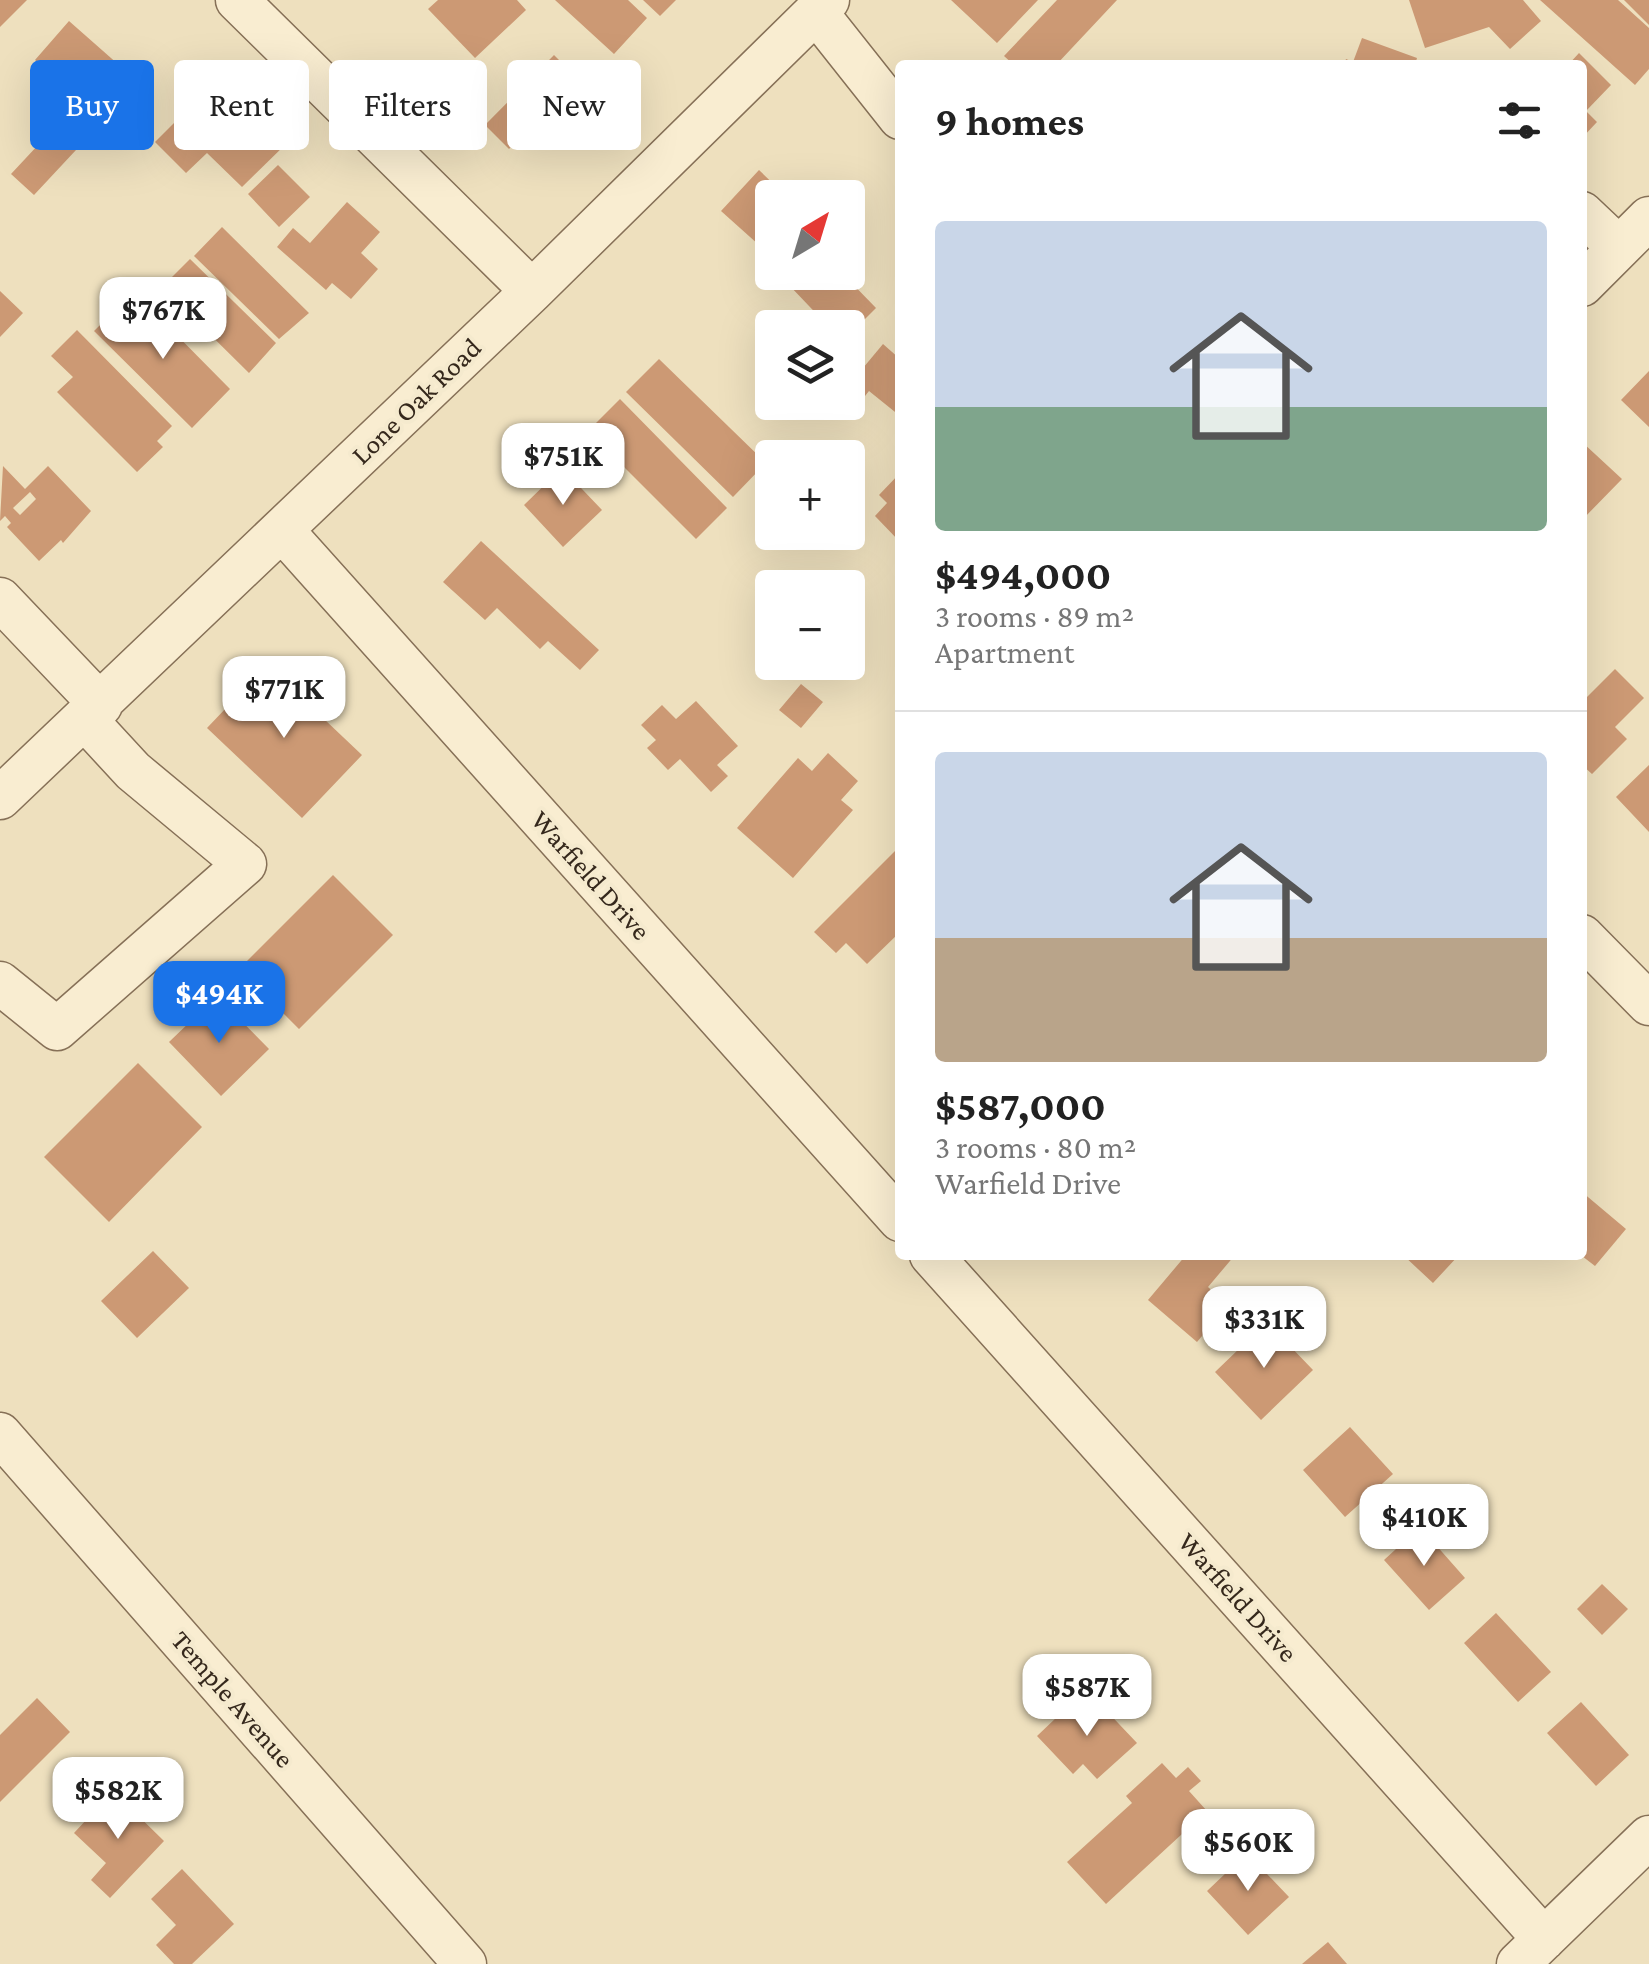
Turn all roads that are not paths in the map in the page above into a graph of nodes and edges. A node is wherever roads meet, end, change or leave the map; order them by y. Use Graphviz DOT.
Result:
graph roads {
  1 [pos="237,0"];
  2 [pos="822,6"];
  3 [pos="895,111"];
  4 [pos="1587,217"];
  5 [pos="1649,218"];
  6 [pos="1619,248"];
  7 [pos="1587,281"];
  8 [pos="532,291"];
  9 [pos="282,530"];
  10 [pos="0,600"];
  11 [pos="93,712"];
  12 [pos="0,798"];
  13 [pos="1587,941"];
  14 [pos="0,984"];
  15 [pos="1649,1004"];
  16 [pos="895,1214"];
  17 [pos="935,1260"];
  18 [pos="0,1434"];
  19 [pos="1649,1837"];
  20 [pos="1531,1952"];
  21 [pos="465,1964"];
  1 -- 8 [label="street"];
  2 -- 3 [label="street"];
  2 -- 8 [label="street, Lone Oak Road"];
  4 -- 6 [label="street"];
  5 -- 6 [label="street"];
  6 -- 7 [label="street"];
  8 -- 9 [label="street, Lone Oak Road"];
  9 -- 11 [label="street, Lone Oak Road"];
  9 -- 16 [label="street, Warfield Drive"];
  10 -- 11 [label="street"];
  11 -- 12 [label="street, Lone Oak Road"];
  11 -- 14 [label="street"];
  13 -- 15 [label="street"];
  17 -- 20 [label="street, Warfield Drive"];
  18 -- 21 [label="street, Temple Avenue"];
  19 -- 20 [label="street"];
}
